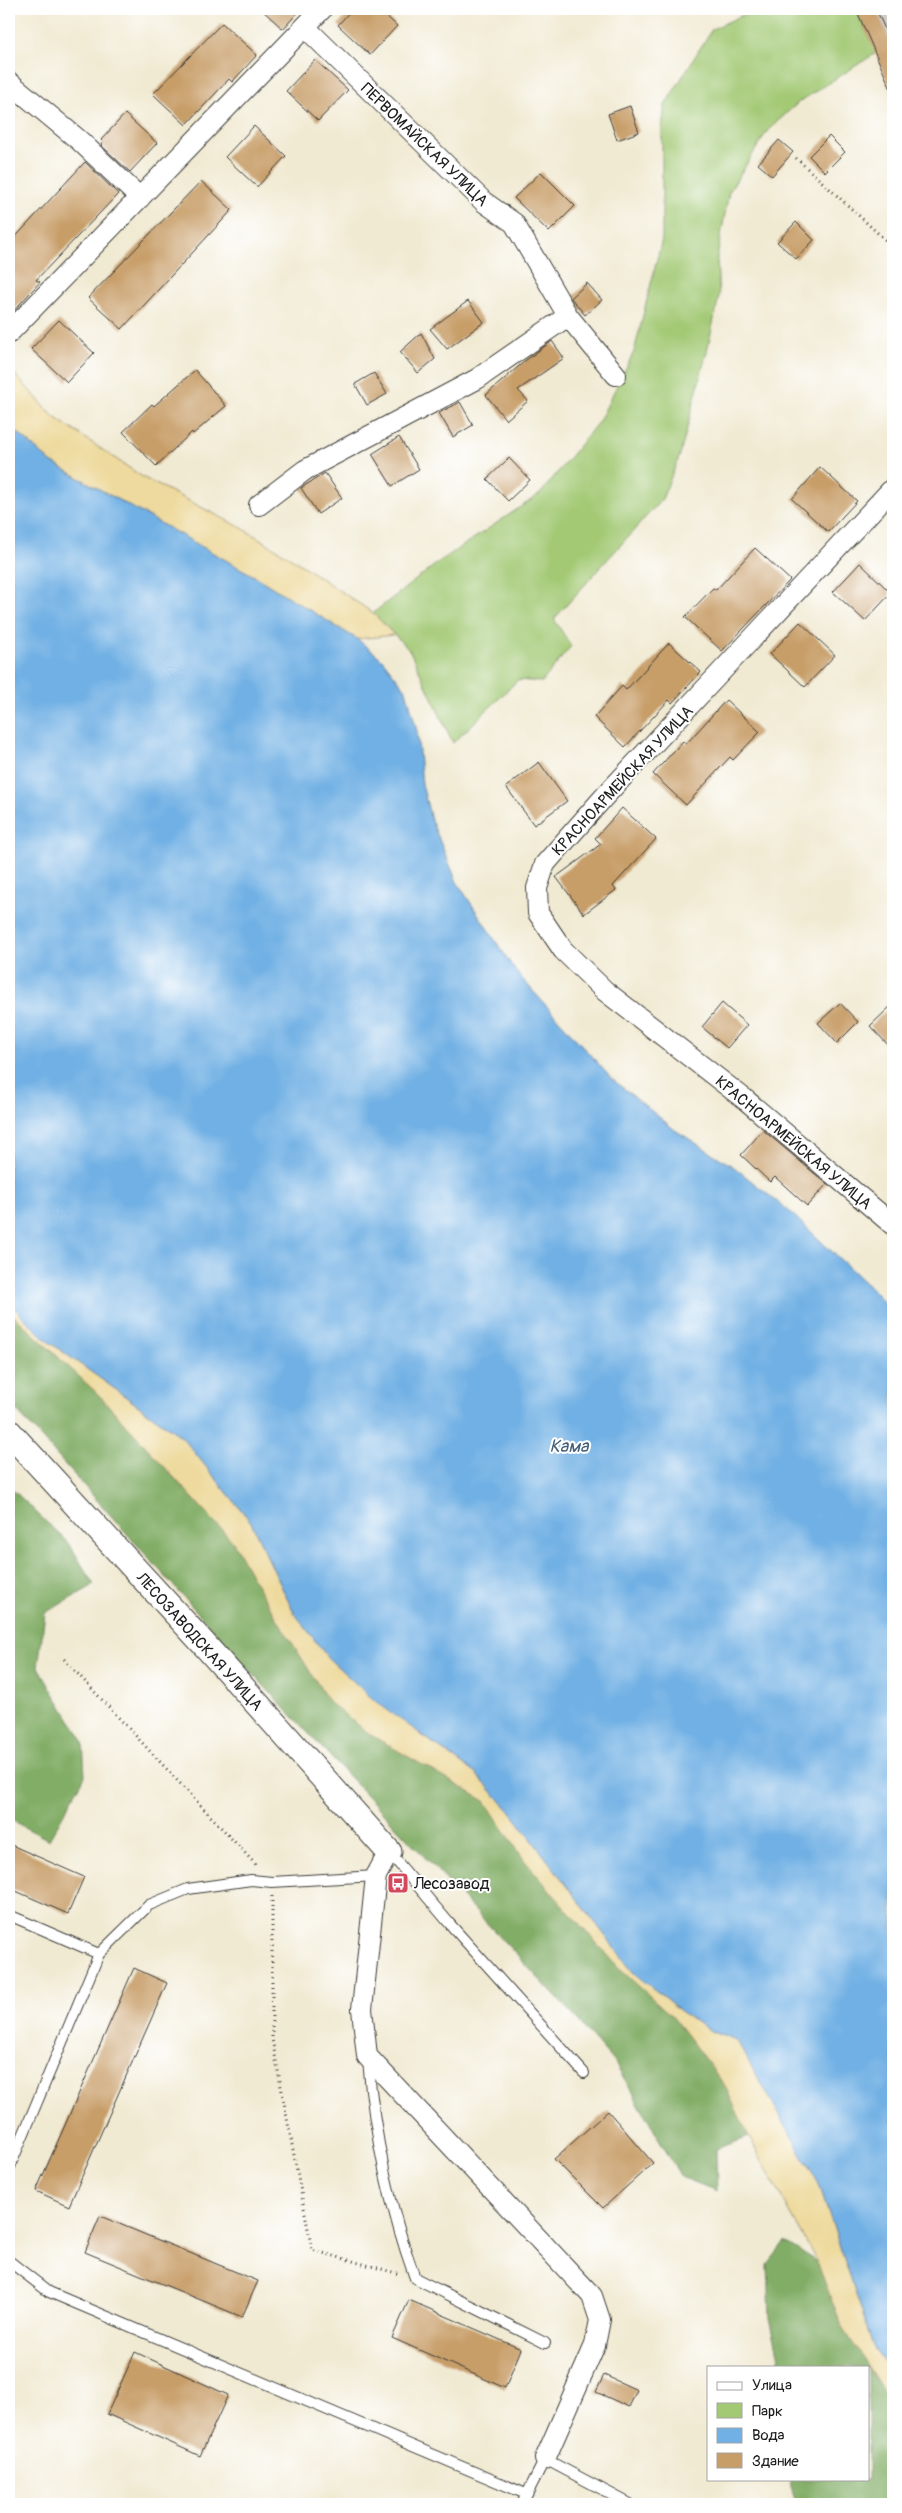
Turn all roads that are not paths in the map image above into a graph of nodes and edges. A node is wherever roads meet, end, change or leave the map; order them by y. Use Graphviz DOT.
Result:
graph roads {
  1 [pos="322,9"];
  2 [pos="305,27"];
  3 [pos="9,82"];
  4 [pos="140,198"];
  5 [pos="568,316"];
  6 [pos="9,333"];
  7 [pos="616,375"];
  8 [pos="893,488"];
  9 [pos="259,505"];
  10 [pos="893,1225"];
  11 [pos="9,1432"];
  12 [pos="389,1852"];
  13 [pos="376,1876"];
  14 [pos="9,1915"];
  15 [pos="99,1954"];
  16 [pos="367,2056"];
  17 [pos="584,2073"];
  18 [pos="9,2169"];
  19 [pos="9,2261"];
  20 [pos="545,2343"];
  21 [pos="545,2459"];
  22 [pos="524,2499"];
  23 [pos="630,2504"];
  1 -- 2 [label="street"];
  2 -- 4 [label="street"];
  2 -- 5 [label="street, ПЕРВОМАЙСКАЯ УЛИЦА"];
  3 -- 4 [label="street"];
  4 -- 6 [label="street"];
  5 -- 7 [label="street, ПЕРВОМАЙСКАЯ УЛИЦА"];
  5 -- 9 [label="street"];
  8 -- 10 [label="street, КРАСНОАРМЕЙСКАЯ УЛИЦА"];
  11 -- 12 [label="street, ЛЕСОЗАВОДСКАЯ УЛИЦА"];
  12 -- 13 [label="street"];
  12 -- 17 [label="lane"];
  13 -- 15 [label="lane"];
  13 -- 16 [label="street"];
  14 -- 15 [label="lane"];
  15 -- 18 [label="lane"];
  16 -- 20 [label="lane"];
  16 -- 21 [label="street"];
  19 -- 22 [label="lane"];
  21 -- 22 [label="lane"];
  21 -- 23 [label="lane"];
}
